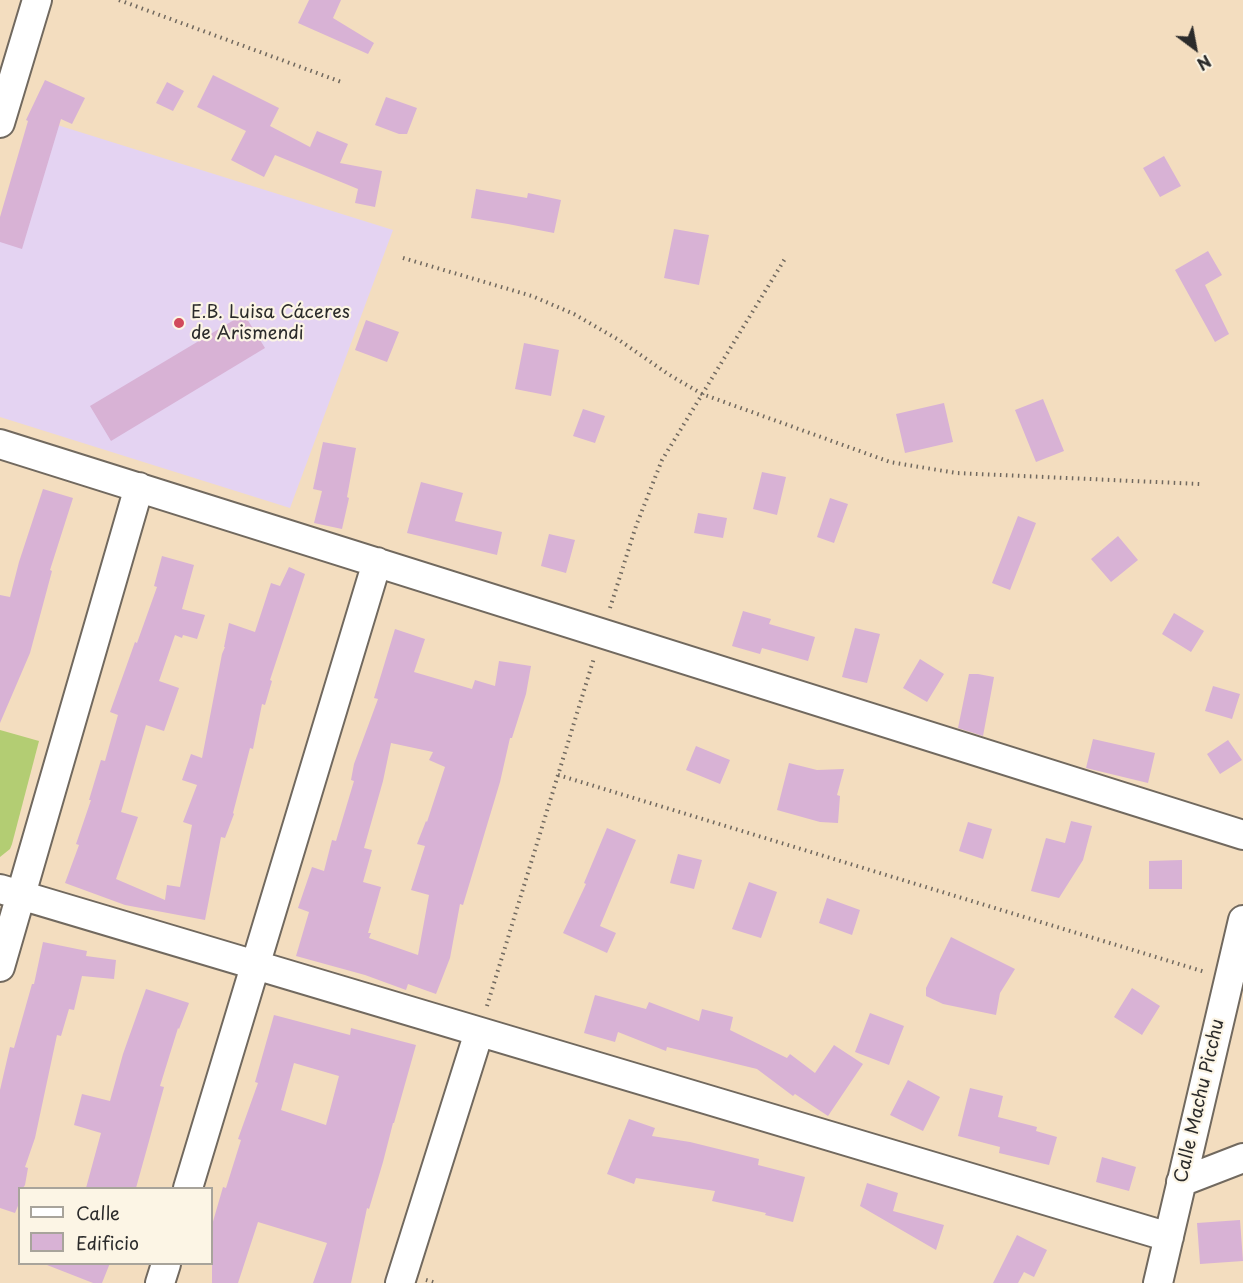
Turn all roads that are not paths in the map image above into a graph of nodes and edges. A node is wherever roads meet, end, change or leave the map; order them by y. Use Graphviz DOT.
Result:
graph roads {
  1 [pos="37,0"];
  2 [pos="0,123"];
  3 [pos="0,444"];
  4 [pos="139,487"];
  5 [pos="377,562"];
  6 [pos="1243,835"];
  7 [pos="10,892"];
  8 [pos="1241,936"];
  9 [pos="255,965"];
  10 [pos="0,967"];
  11 [pos="479,1032"];
  12 [pos="1243,1158"];
  13 [pos="1182,1182"];
  14 [pos="188,1187"];
  15 [pos="1169,1237"];
  16 [pos="165,1265"];
  17 [pos="160,1283"];
  18 [pos="400,1283"];
  19 [pos="1158,1283"];
  1 -- 2 [label="street"];
  3 -- 4 [label="street"];
  4 -- 5 [label="street"];
  4 -- 7 [label="street"];
  5 -- 6 [label="street"];
  5 -- 9 [label="street"];
  7 -- 9 [label="street"];
  7 -- 10 [label="street"];
  8 -- 13 [label="street, Calle Machu Picchu"];
  9 -- 11 [label="street"];
  9 -- 14 [label="street"];
  11 -- 15 [label="street"];
  11 -- 18 [label="street"];
  12 -- 13 [label="street"];
  13 -- 15 [label="street, Calle Machu Picchu"];
  15 -- 19 [label="street, Calle Machu Picchu"];
  16 -- 17 [label="street"];
}
